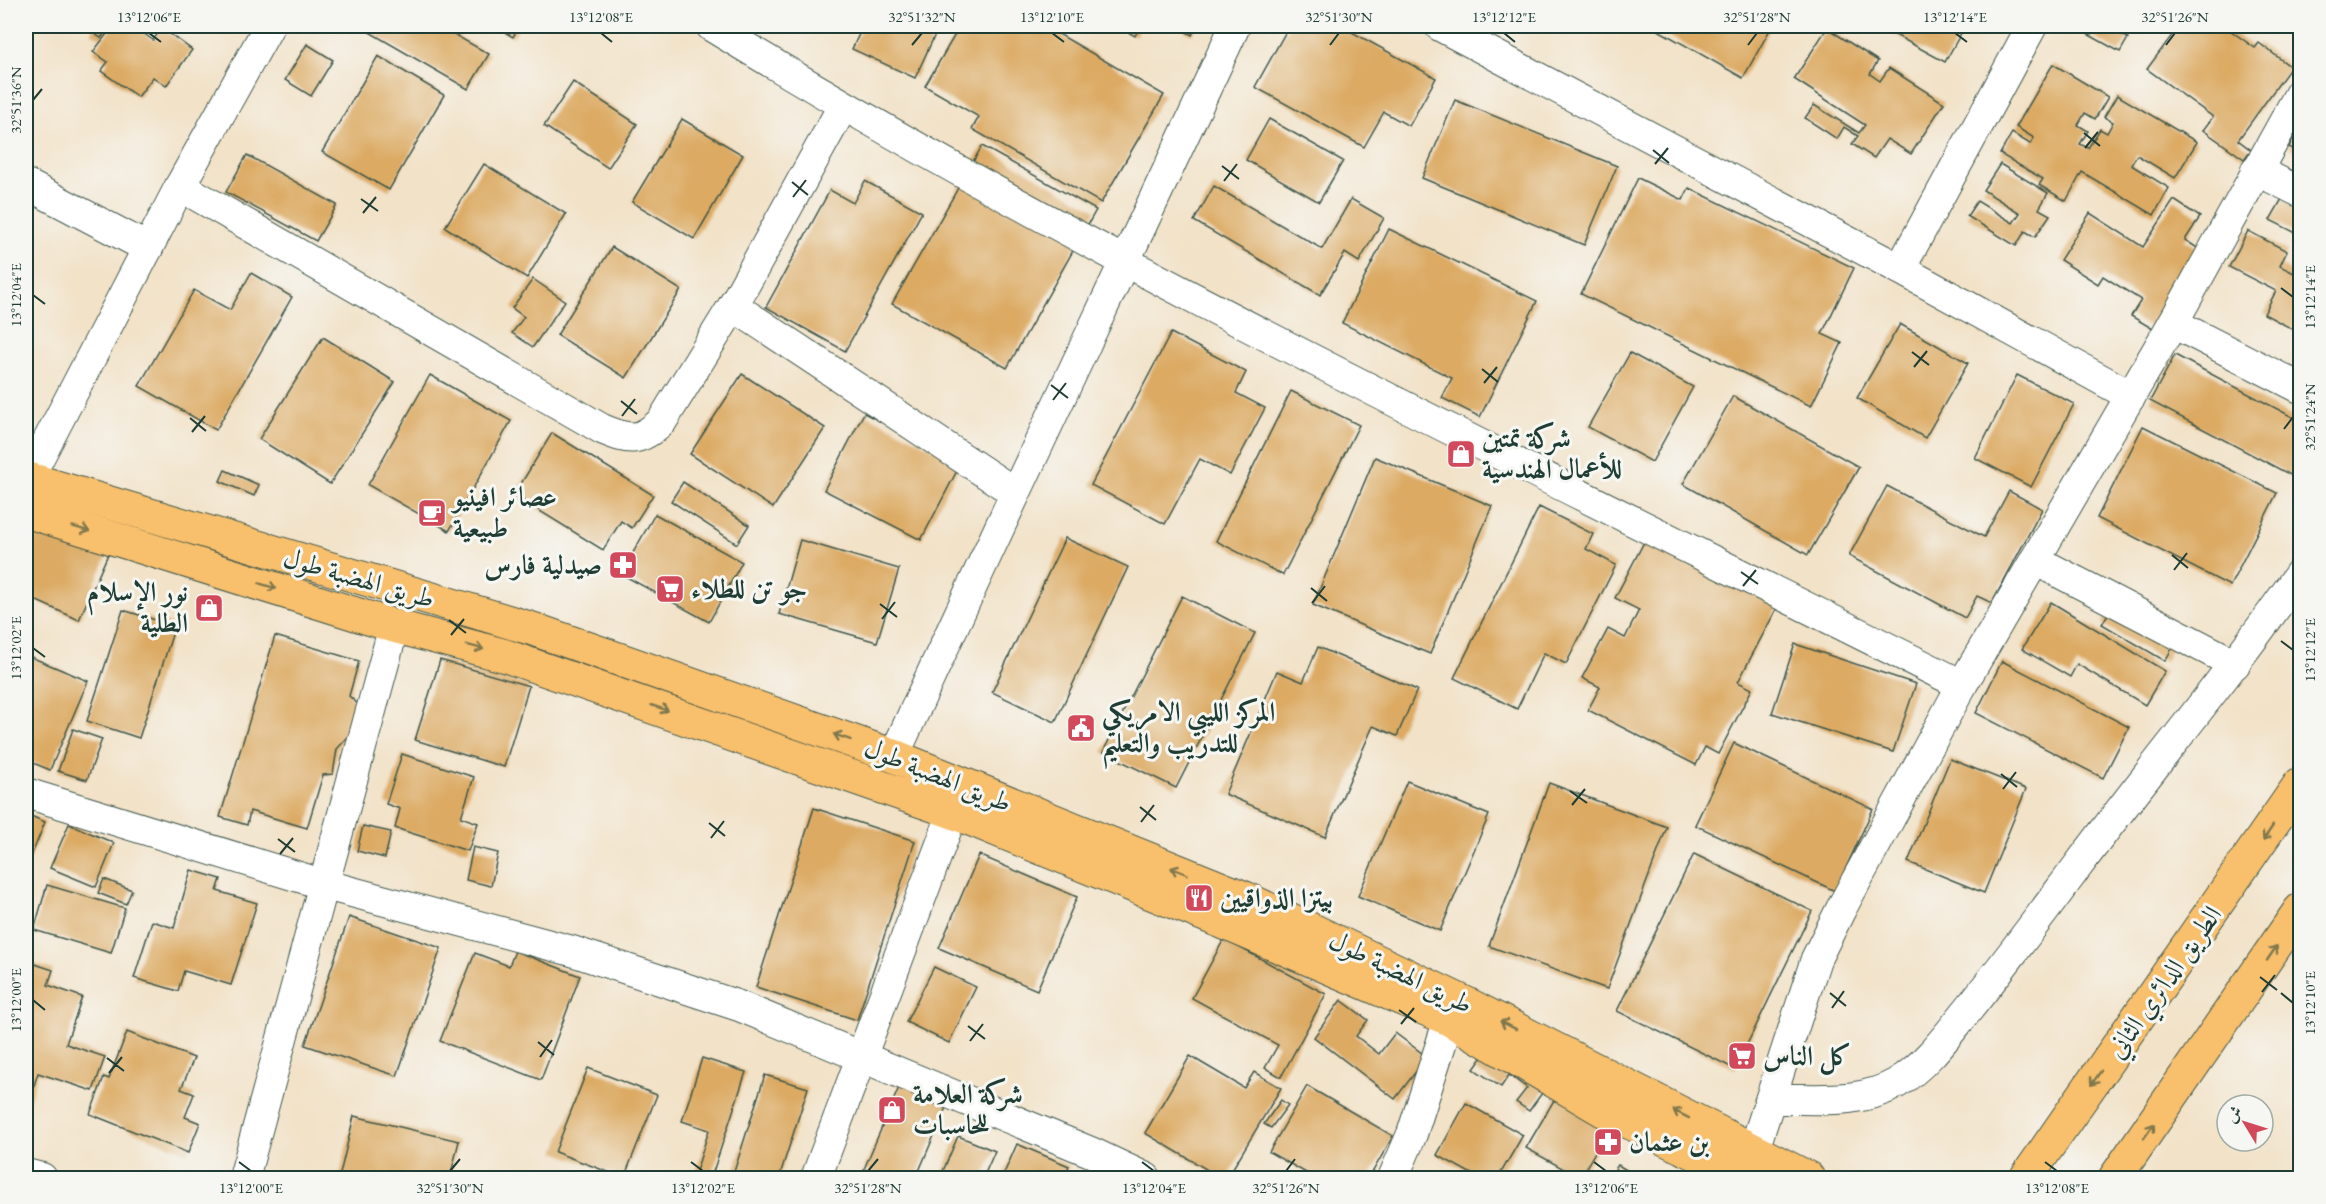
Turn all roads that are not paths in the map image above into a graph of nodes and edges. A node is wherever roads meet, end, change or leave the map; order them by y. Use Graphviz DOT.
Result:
graph roads {
  1 [pos="711,26"];
  2 [pos="1234,26"];
  3 [pos="1440,26"];
  4 [pos="2032,26"];
  5 [pos="263,27"];
  6 [pos="2301,93"];
  7 [pos="843,106"];
  8 [pos="2256,170"];
  9 [pos="26,184"];
  10 [pos="180,186"];
  11 [pos="2301,192"];
  12 [pos="148,248"];
  13 [pos="1125,263"];
  14 [pos="1900,269"];
  15 [pos="733,306"];
  16 [pos="2173,323"];
  17 [pos="2301,388"];
  18 [pos="2132,396"];
  19 [pos="27,478"];
  20 [pos="1014,492"];
  21 [pos="26,511"];
  22 [pos="2035,560"];
  23 [pos="2301,573"];
  24 [pos="394,626"];
  25 [pos="2235,664"];
  26 [pos="1962,685"];
  27 [pos="894,756"];
  28 [pos="2301,784"];
  29 [pos="26,793"];
  30 [pos="953,812"];
  31 [pos="322,884"];
  32 [pos="2301,910"];
  33 [pos="1449,1019"];
  34 [pos="862,1056"];
  35 [pos="1773,1099"];
  36 [pos="1749,1169"];
  37 [pos="26,1174"];
  38 [pos="42,1179"];
  39 [pos="244,1179"];
  40 [pos="816,1179"];
  41 [pos="1146,1179"];
  42 [pos="1393,1179"];
  43 [pos="1808,1179"];
  44 [pos="2026,1179"];
  45 [pos="2115,1179"];
  1 -- 7 [label="street"];
  2 -- 13 [label="street"];
  3 -- 14 [label="street"];
  4 -- 14 [label="street"];
  5 -- 10 [label="street"];
  6 -- 8 [label="street"];
  7 -- 13 [label="street"];
  7 -- 15 [label="street"];
  8 -- 11 [label="street"];
  8 -- 16 [label="street"];
  9 -- 12 [label="street"];
  10 -- 12 [label="street"];
  10 -- 15 [label="street"];
  12 -- 19 [label="street"];
  13 -- 20 [label="street"];
  13 -- 26 [label="street"];
  14 -- 18 [label="street"];
  15 -- 20 [label="street"];
  16 -- 17 [label="street"];
  16 -- 18 [label="street"];
  18 -- 22 [label="street"];
  27 -- 19 [label="highway, طريق الهضبة طول, one-way"];
  20 -- 27 [label="street"];
  21 -- 24 [label="highway, طريق الهضبة طول, one-way"];
  22 -- 25 [label="street"];
  22 -- 26 [label="street"];
  23 -- 25 [label="street"];
  24 -- 30 [label="highway, طريق الهضبة طول, one-way"];
  24 -- 31 [label="street"];
  25 -- 35 [label="street"];
  26 -- 35 [label="street"];
  36 -- 27 [label="highway, طريق الهضبة طول, one-way"];
  28 -- 44 [label="highway, الطريق الدائري الثاني, one-way"];
  29 -- 31 [label="street"];
  30 -- 33 [label="highway, طريق الهضبة طول"];
  30 -- 34 [label="street"];
  31 -- 34 [label="street"];
  31 -- 39 [label="street"];
  45 -- 32 [label="highway, one-way"];
  33 -- 36 [label="highway, طريق الهضبة طول"];
  33 -- 42 [label="street"];
  34 -- 40 [label="street"];
  34 -- 41 [label="street"];
  35 -- 36 [label="street"];
  36 -- 43 [label="highway, طريق الهضبة طول"];
  37 -- 38 [label="street"];
}
